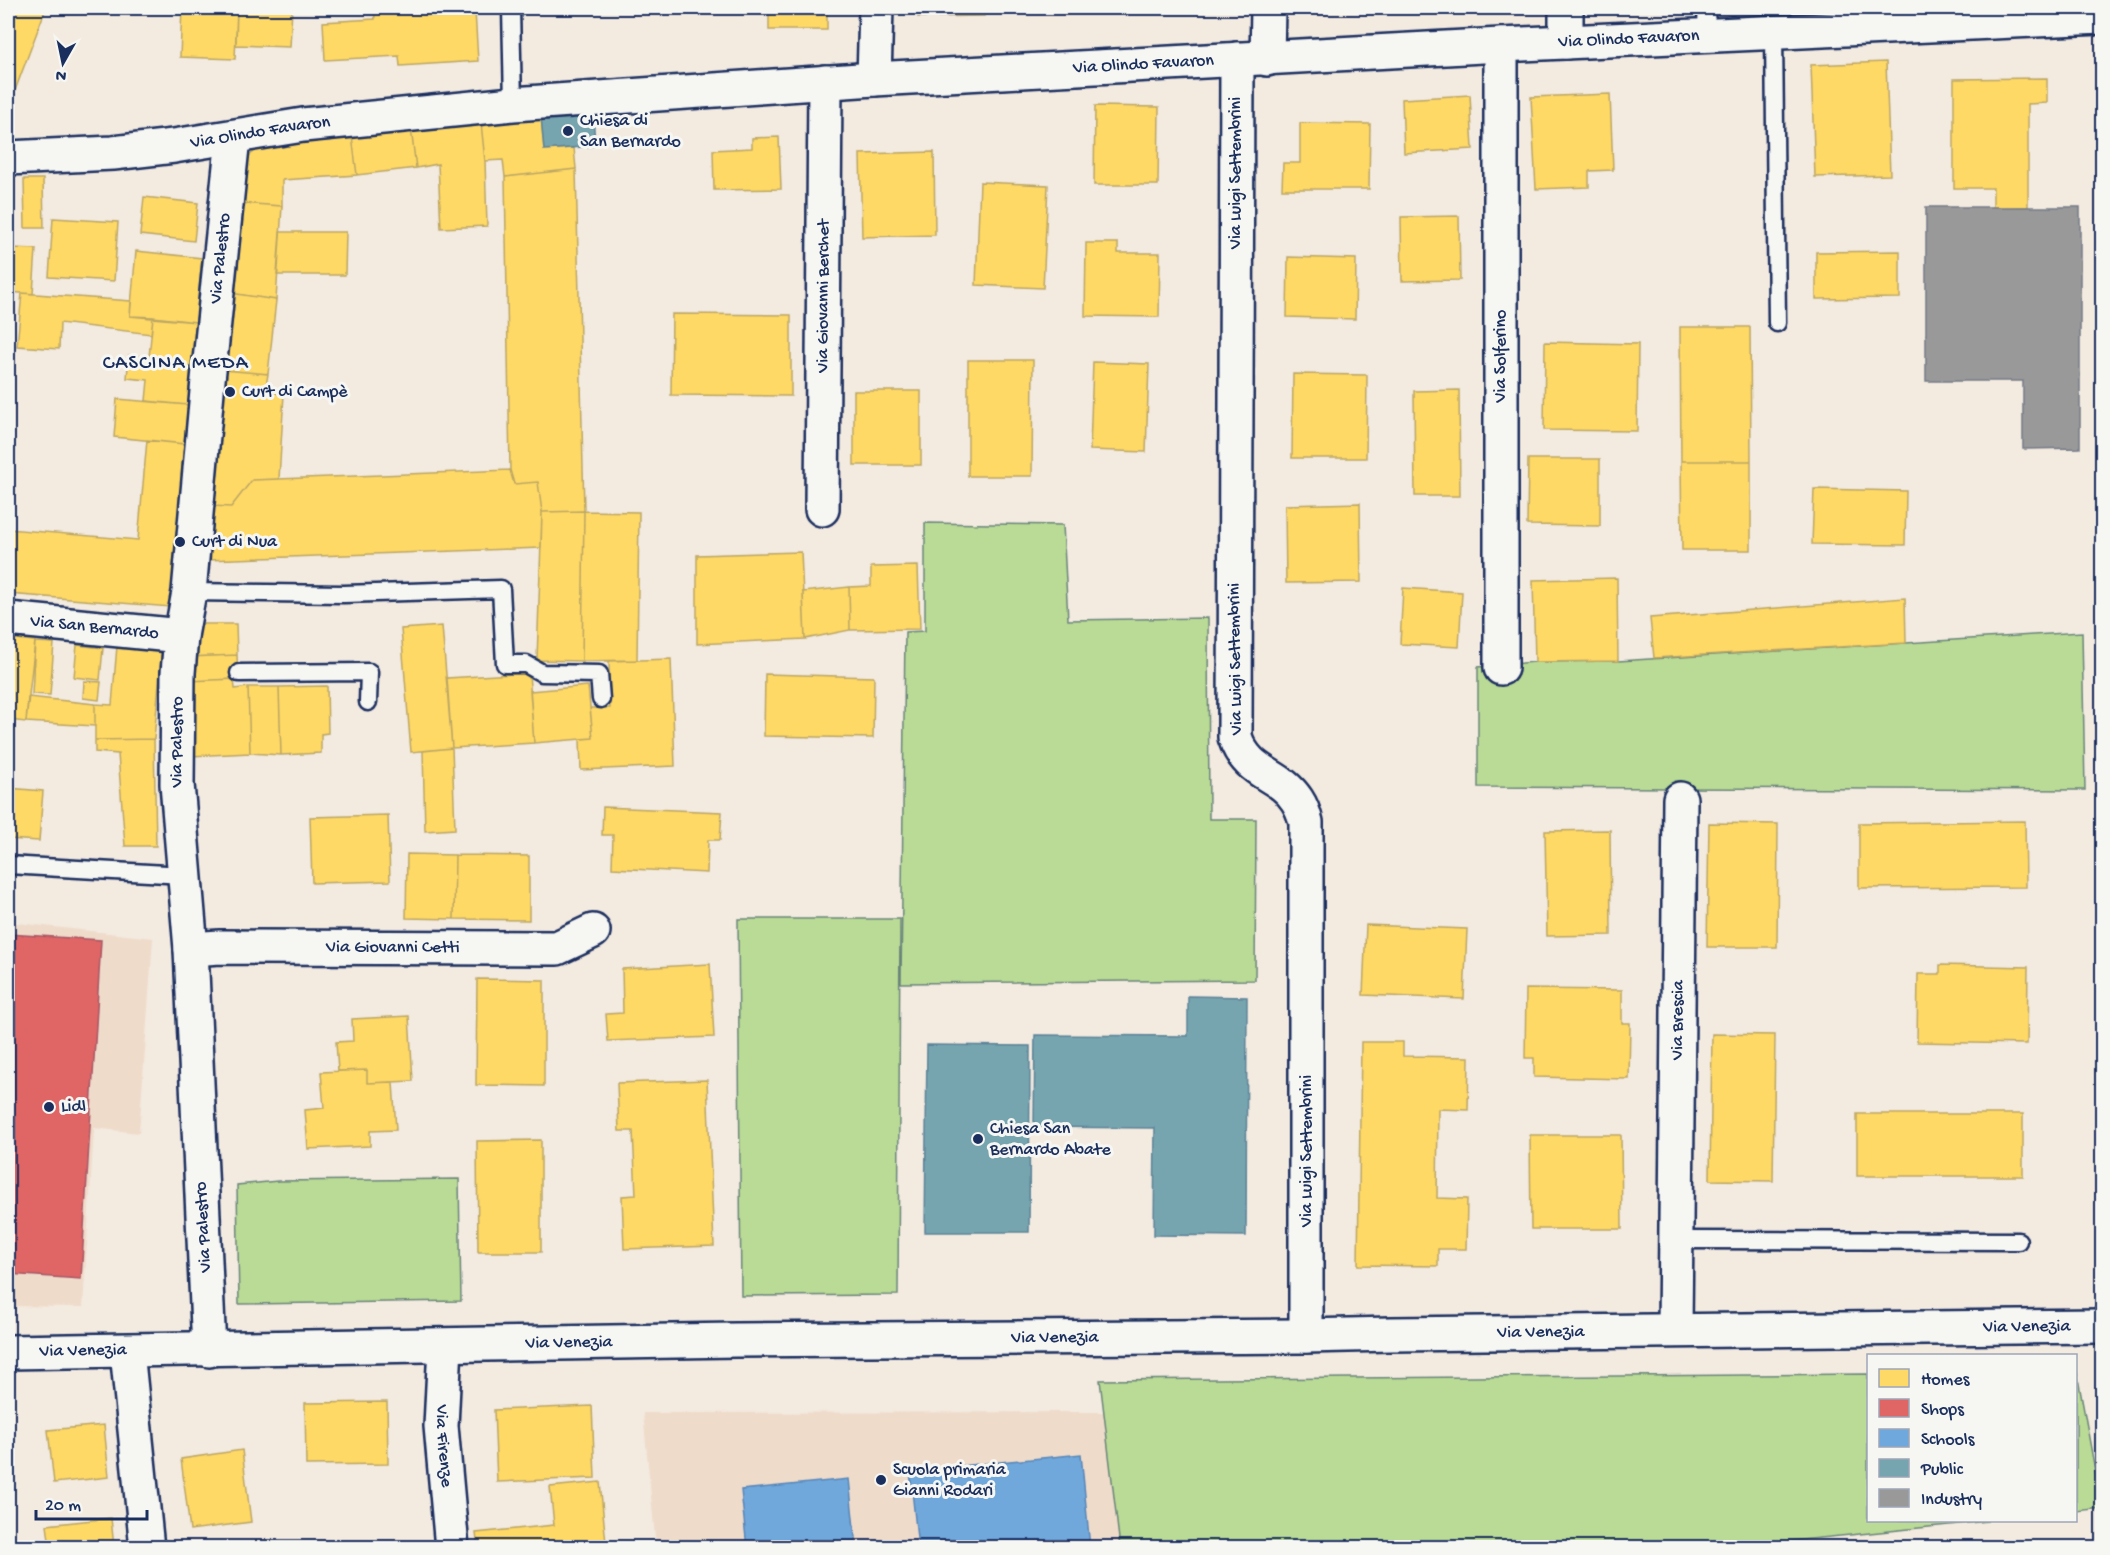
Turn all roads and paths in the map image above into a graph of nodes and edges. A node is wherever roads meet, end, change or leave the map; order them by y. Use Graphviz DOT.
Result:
graph roads {
  1 [pos="511,8"];
  2 [pos="876,8"];
  3 [pos="1268,8"];
  4 [pos="1566,8"];
  5 [pos="2103,17"];
  6 [pos="1707,21"];
  7 [pos="1774,32"];
  8 [pos="1566,42"];
  9 [pos="1502,45"];
  10 [pos="1252,59"];
  11 [pos="874,79"];
  12 [pos="825,82"];
  13 [pos="513,104"];
  14 [pos="233,137"];
  15 [pos="8,158"];
  16 [pos="1777,323"];
  17 [pos="822,509"];
  18 [pos="189,592"];
  19 [pos="8,619"];
  20 [pos="181,636"];
  21 [pos="1501,668"];
  22 [pos="238,673"];
  23 [pos="601,699"];
  24 [pos="368,702"];
  25 [pos="1680,799"];
  26 [pos="8,865"];
  27 [pos="184,875"];
  28 [pos="594,931"];
  29 [pos="191,949"];
  30 [pos="1676,1240"];
  31 [pos="2018,1241"];
  32 [pos="2103,1326"];
  33 [pos="1675,1330"];
  34 [pos="1306,1336"];
  35 [pos="445,1346"];
  36 [pos="209,1350"];
  37 [pos="127,1351"];
  38 [pos="8,1352"];
  39 [pos="147,1548"];
  40 [pos="453,1548"];
  1 -- 13 [label="lane"];
  2 -- 11 [label="street"];
  3 -- 10 [label="street, Via Luigi Settembrini"];
  4 -- 8 [label="street"];
  5 -- 7 [label="street, Via Olindo Favaron"];
  6 -- 7 [label="street, Via Olindo Favaron"];
  6 -- 8 [label="street, Via Olindo Favaron"];
  7 -- 16 [label="lane"];
  8 -- 9 [label="street, Via Olindo Favaron"];
  9 -- 10 [label="street, Via Olindo Favaron"];
  9 -- 21 [label="street, Via Solferino"];
  10 -- 11 [label="street, Via Olindo Favaron"];
  10 -- 34 [label="street, Via Luigi Settembrini"];
  11 -- 12 [label="street, Via Olindo Favaron"];
  12 -- 13 [label="street, Via Olindo Favaron"];
  12 -- 17 [label="street, Via Giovanni Berchet"];
  13 -- 14 [label="street, Via Olindo Favaron"];
  14 -- 15 [label="street, Via Olindo Favaron"];
  14 -- 18 [label="street, Via Palestro"];
  18 -- 20 [label="street, Via Palestro"];
  18 -- 23 [label="lane"];
  19 -- 20 [label="street, Via San Bernardo"];
  20 -- 27 [label="street, Via Palestro"];
  22 -- 24 [label="lane"];
  25 -- 30 [label="street, Via Brescia"];
  26 -- 27 [label="lane"];
  27 -- 29 [label="street, Via Palestro"];
  28 -- 29 [label="street, Via Giovanni Cetti"];
  29 -- 36 [label="street, Via Palestro"];
  30 -- 31 [label="lane"];
  30 -- 33 [label="street, Via Brescia"];
  32 -- 33 [label="street, Via Venezia"];
  33 -- 34 [label="street, Via Venezia"];
  34 -- 35 [label="street, Via Venezia"];
  35 -- 36 [label="street, Via Venezia"];
  35 -- 40 [label="street, Via Firenze"];
  36 -- 37 [label="street, Via Venezia"];
  37 -- 38 [label="street, Via Venezia"];
  37 -- 39 [label="street"];
}
